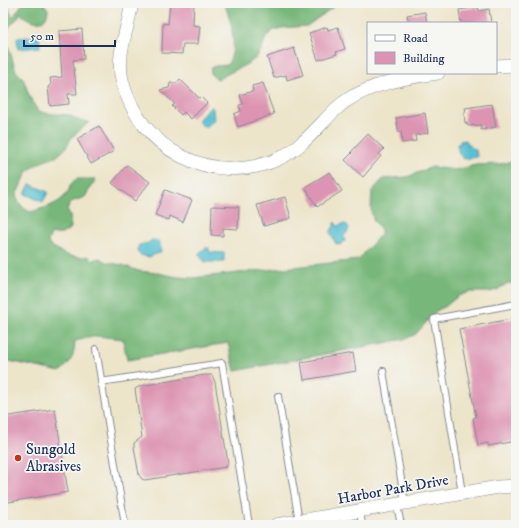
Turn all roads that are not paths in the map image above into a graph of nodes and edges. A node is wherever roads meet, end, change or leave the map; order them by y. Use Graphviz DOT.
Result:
graph roads {
  1 [pos="132,3"];
  2 [pos="516,65"];
  3 [pos="497,66"];
  4 [pos="433,74"];
  5 [pos="516,304"];
  6 [pos="96,349"];
  7 [pos="383,371"];
  8 [pos="101,382"];
  9 [pos="278,396"];
  10 [pos="516,486"];
  11 [pos="462,493"];
  12 [pos="401,504"];
  13 [pos="360,511"];
  14 [pos="300,521"];
  15 [pos="125,525"];
  16 [pos="249,525"];
  17 [pos="276,525"];
  18 [pos="362,525"];
  19 [pos="401,525"];
  1 -- 4 [label="street"];
  2 -- 3 [label="street"];
  5 -- 11 [label="lane"];
  6 -- 8 [label="lane"];
  7 -- 12 [label="lane"];
  8 -- 15 [label="lane"];
  8 -- 16 [label="lane"];
  9 -- 14 [label="lane"];
  10 -- 11 [label="street, Harbor Park Drive"];
  11 -- 12 [label="street, Harbor Park Drive"];
  12 -- 13 [label="street, Harbor Park Drive"];
  12 -- 19 [label="lane"];
  13 -- 14 [label="street, Harbor Park Drive"];
  13 -- 18 [label="lane"];
  14 -- 17 [label="street, Harbor Park Drive"];
}
